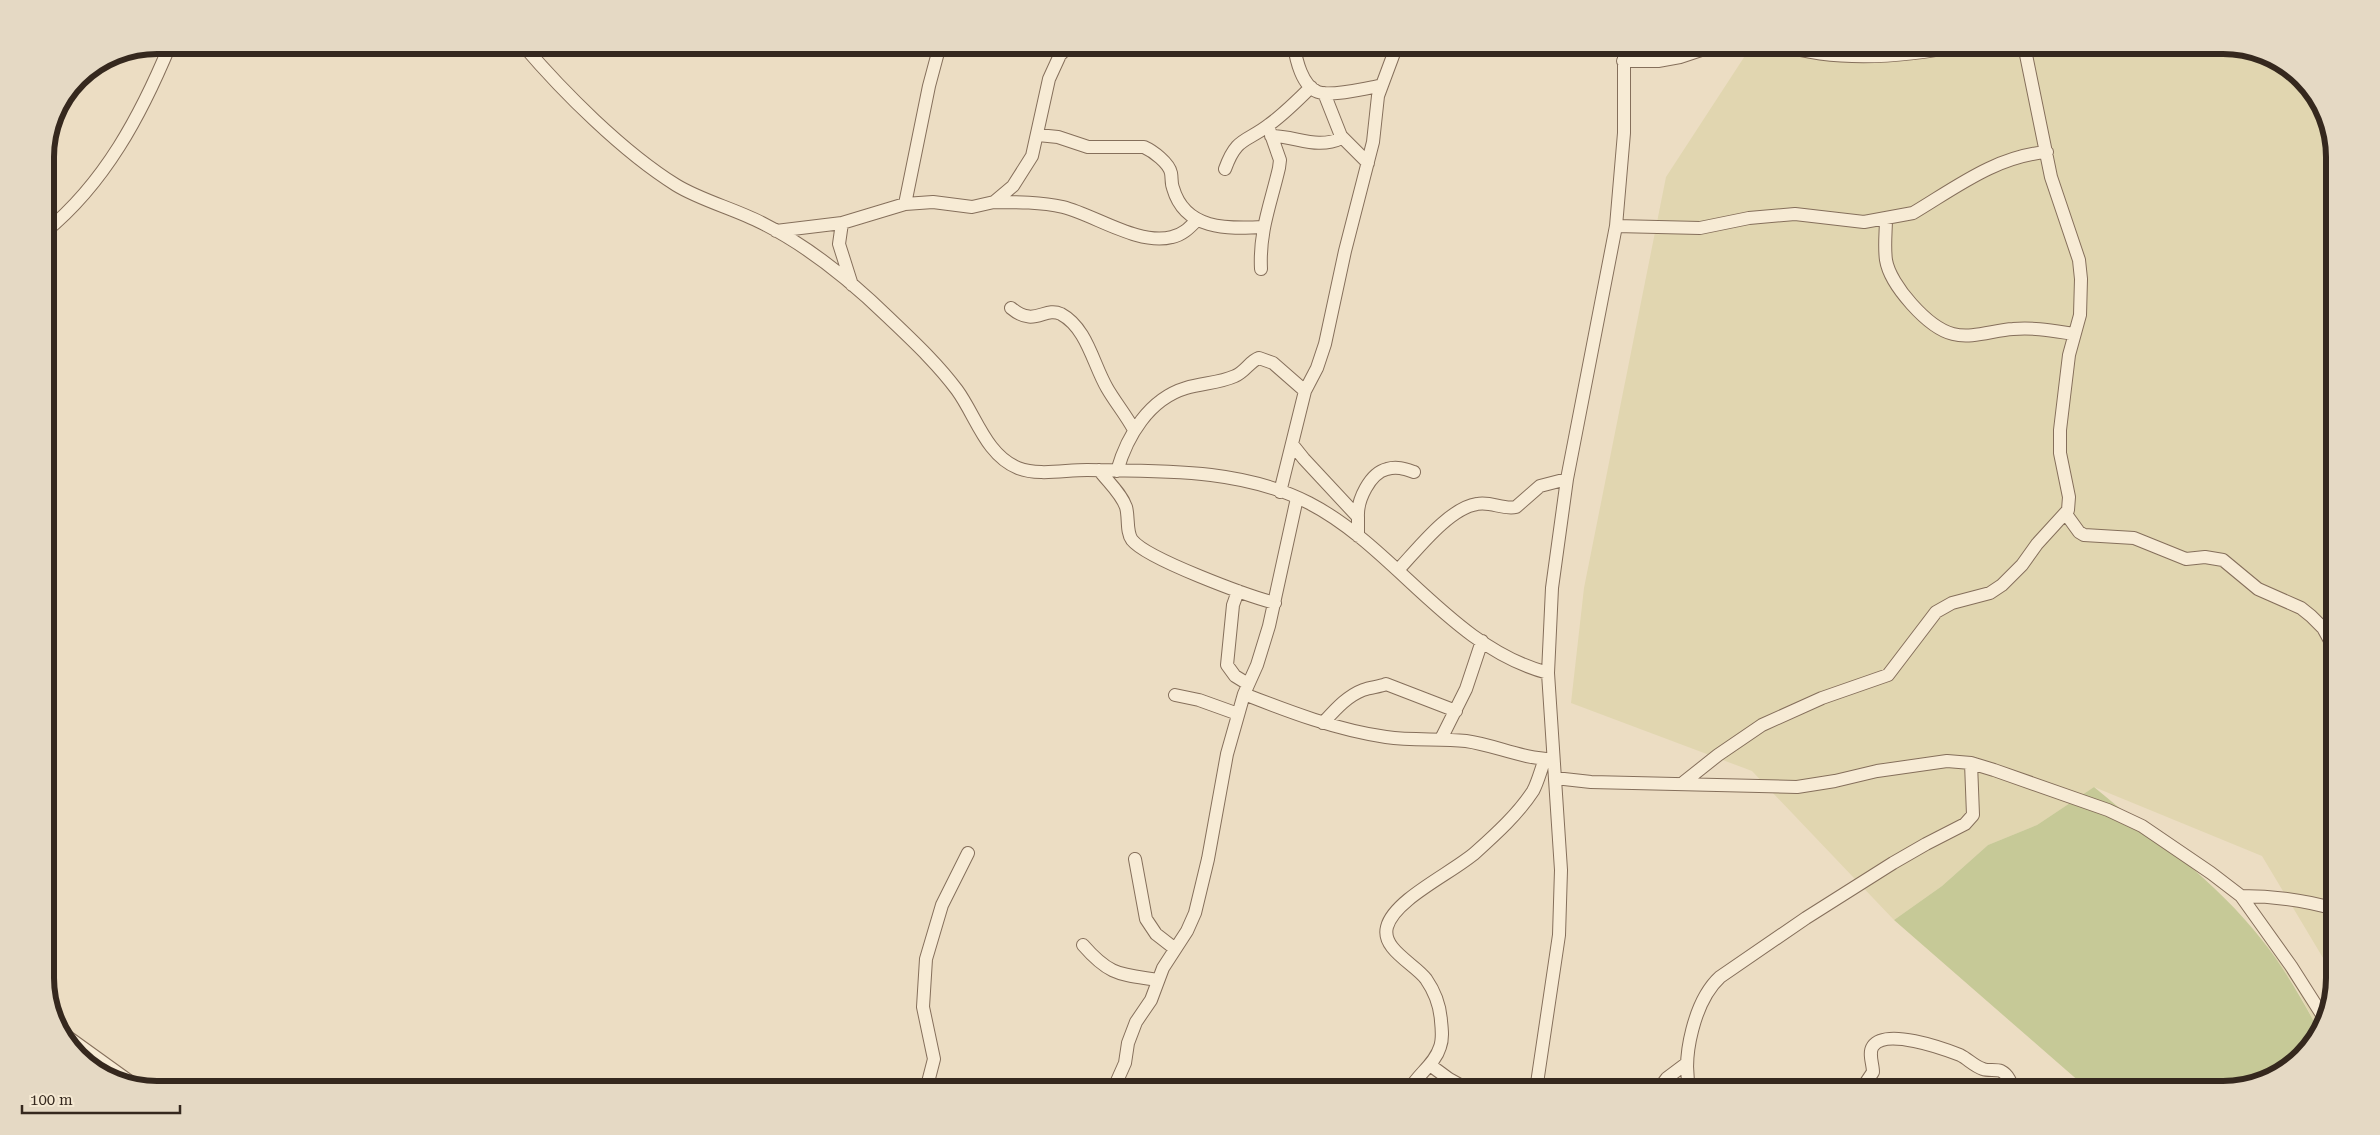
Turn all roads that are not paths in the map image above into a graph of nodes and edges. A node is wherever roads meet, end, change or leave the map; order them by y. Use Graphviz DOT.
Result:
graph roads {
  1 [pos="166,54"];
  2 [pos="531,54"];
  3 [pos="938,54"];
  4 [pos="1061,54"];
  5 [pos="1295,54"];
  6 [pos="1393,54"];
  7 [pos="1623,54"];
  8 [pos="1689,54"];
  9 [pos="1829,54"];
  10 [pos="1895,54"];
  11 [pos="2026,54"];
  12 [pos="1623,61"];
  13 [pos="1380,86"];
  14 [pos="1311,87"];
  15 [pos="1324,93"];
  16 [pos="1269,131"];
  17 [pos="1038,135"];
  18 [pos="1342,138"];
  19 [pos="2047,152"];
  20 [pos="1368,163"];
  21 [pos="1225,169"];
  22 [pos="994,202"];
  23 [pos="905,204"];
  24 [pos="1886,218"];
  25 [pos="1197,220"];
  26 [pos="54,223"];
  27 [pos="842,223"];
  28 [pos="1616,226"];
  29 [pos="1263,228"];
  30 [pos="776,231"];
  31 [pos="1260,269"];
  32 [pos="852,285"];
  33 [pos="1011,308"];
  34 [pos="2074,334"];
  35 [pos="1305,391"];
  36 [pos="1134,430"];
  37 [pos="1292,444"];
  38 [pos="1099,470"];
  39 [pos="1117,471"];
  40 [pos="1414,472"];
  41 [pos="1567,479"];
  42 [pos="1280,492"];
  43 [pos="1297,498"];
  44 [pos="2066,514"];
  45 [pos="1358,517"];
  46 [pos="1358,536"];
  47 [pos="1398,570"];
  48 [pos="1238,591"];
  49 [pos="1275,603"];
  50 [pos="2326,634"];
  51 [pos="1482,641"];
  52 [pos="1548,673"];
  53 [pos="1246,689"];
  54 [pos="1175,695"];
  55 [pos="1456,711"];
  56 [pos="1238,714"];
  57 [pos="1323,723"];
  58 [pos="1441,739"];
  59 [pos="1550,759"];
  60 [pos="1971,763"];
  61 [pos="1555,778"];
  62 [pos="1684,782"];
  63 [pos="968,853"];
  64 [pos="1135,859"];
  65 [pos="2241,896"];
  66 [pos="2326,907"];
  67 [pos="1083,945"];
  68 [pos="1174,948"];
  69 [pos="1158,980"];
  70 [pos="2320,1012"];
  71 [pos="84,1051"];
  72 [pos="1687,1063"];
  73 [pos="1430,1065"];
  74 [pos="116,1072"];
  75 [pos="1673,1075"];
  76 [pos="928,1081"];
  77 [pos="1117,1081"];
  78 [pos="1417,1081"];
  79 [pos="1452,1081"];
  80 [pos="1537,1081"];
  81 [pos="1665,1081"];
  82 [pos="1684,1081"];
  83 [pos="1689,1081"];
  84 [pos="1866,1081"];
  85 [pos="2009,1081"];
  1 -- 26 [label="street"];
  2 -- 30 [label="street"];
  3 -- 23 [label="street"];
  4 -- 17 [label="street"];
  5 -- 14 [label="street"];
  6 -- 13 [label="street"];
  7 -- 12 [label="street"];
  8 -- 12 [label="street"];
  9 -- 10 [label="street"];
  11 -- 19 [label="street"];
  12 -- 28 [label="street"];
  13 -- 15 [label="street"];
  13 -- 20 [label="street"];
  14 -- 15 [label="street"];
  14 -- 16 [label="street"];
  15 -- 18 [label="street"];
  16 -- 18 [label="street"];
  16 -- 21 [label="street"];
  16 -- 29 [label="street"];
  17 -- 22 [label="street"];
  17 -- 25 [label="street"];
  18 -- 20 [label="street"];
  19 -- 24 [label="street"];
  19 -- 34 [label="street"];
  20 -- 35 [label="street"];
  22 -- 23 [label="street"];
  22 -- 25 [label="street"];
  23 -- 27 [label="street"];
  24 -- 28 [label="street"];
  24 -- 34 [label="street"];
  25 -- 29 [label="street"];
  27 -- 30 [label="street"];
  27 -- 32 [label="street"];
  28 -- 41 [label="street"];
  29 -- 31 [label="street"];
  30 -- 32 [label="street"];
  32 -- 38 [label="street"];
  33 -- 36 [label="street"];
  34 -- 44 [label="street"];
  35 -- 36 [label="street"];
  35 -- 37 [label="street"];
  36 -- 39 [label="street"];
  37 -- 42 [label="street"];
  37 -- 45 [label="street"];
  38 -- 39 [label="street"];
  38 -- 48 [label="street"];
  39 -- 42 [label="street"];
  40 -- 45 [label="street"];
  41 -- 47 [label="street"];
  41 -- 52 [label="street"];
  42 -- 43 [label="street"];
  43 -- 46 [label="street"];
  43 -- 49 [label="street"];
  44 -- 50 [label="street"];
  44 -- 62 [label="street"];
  45 -- 46 [label="street"];
  46 -- 47 [label="street"];
  47 -- 51 [label="street"];
  48 -- 49 [label="street"];
  48 -- 53 [label="street"];
  49 -- 53 [label="street"];
  51 -- 52 [label="street"];
  51 -- 55 [label="street"];
  52 -- 59 [label="street"];
  53 -- 56 [label="street"];
  53 -- 57 [label="street"];
  54 -- 56 [label="street"];
  55 -- 57 [label="street"];
  55 -- 58 [label="street"];
  56 -- 68 [label="street"];
  57 -- 58 [label="street"];
  58 -- 59 [label="street"];
  59 -- 61 [label="street"];
  59 -- 73 [label="street"];
  60 -- 62 [label="street"];
  60 -- 65 [label="street"];
  60 -- 72 [label="street"];
  61 -- 62 [label="street"];
  61 -- 80 [label="street"];
  63 -- 76 [label="street"];
  64 -- 68 [label="street"];
  65 -- 66 [label="street"];
  65 -- 70 [label="street"];
  67 -- 69 [label="street"];
  68 -- 69 [label="street"];
  69 -- 77 [label="street"];
  71 -- 74 [label="street"];
  72 -- 75 [label="street"];
  72 -- 83 [label="street"];
  73 -- 78 [label="street"];
  73 -- 79 [label="street"];
  75 -- 81 [label="street"];
  75 -- 82 [label="street"];
  84 -- 85 [label="street"];
}
